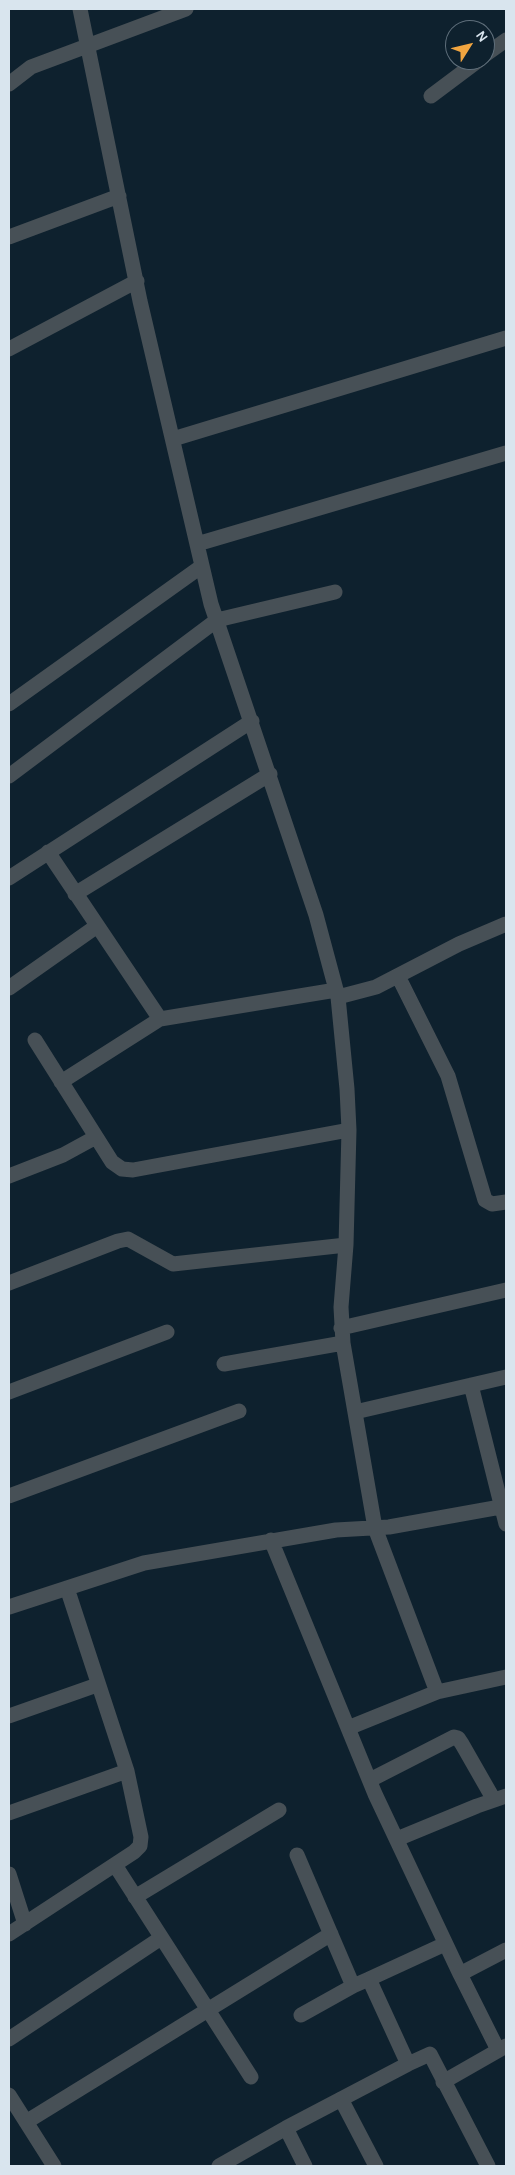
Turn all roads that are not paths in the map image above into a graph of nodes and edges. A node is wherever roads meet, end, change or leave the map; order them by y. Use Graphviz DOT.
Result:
graph roads {
  1 [pos="80,9"];
  2 [pos="186,9"];
  3 [pos="506,40"];
  4 [pos="86,45"];
  5 [pos="495,48"];
  6 [pos="31,68"];
  7 [pos="9,69"];
  8 [pos="466,70"];
  9 [pos="9,84"];
  10 [pos="431,96"];
  11 [pos="119,196"];
  12 [pos="9,237"];
  13 [pos="136,281"];
  14 [pos="506,338"];
  15 [pos="9,349"];
  16 [pos="173,439"];
  17 [pos="506,453"];
  18 [pos="197,544"];
  19 [pos="202,566"];
  20 [pos="335,592"];
  21 [pos="217,620"];
  22 [pos="9,704"];
  23 [pos="252,721"];
  24 [pos="270,774"];
  25 [pos="9,776"];
  26 [pos="48,852"];
  27 [pos="9,878"];
  28 [pos="76,894"];
  29 [pos="506,924"];
  30 [pos="97,926"];
  31 [pos="398,976"];
  32 [pos="9,988"];
  33 [pos="337,994"];
  34 [pos="160,1019"];
  35 [pos="35,1040"];
  36 [pos="61,1082"];
  37 [pos="349,1130"];
  38 [pos="96,1137"];
  39 [pos="9,1176"];
  40 [pos="506,1202"];
  41 [pos="346,1245"];
  42 [pos="9,1283"];
  43 [pos="506,1290"];
  44 [pos="167,1332"];
  45 [pos="342,1335"];
  46 [pos="224,1364"];
  47 [pos="506,1377"];
  48 [pos="471,1385"];
  49 [pos="9,1392"];
  50 [pos="239,1411"];
  51 [pos="355,1412"];
  52 [pos="9,1496"];
  53 [pos="504,1506"];
  54 [pos="506,1524"];
  55 [pos="375,1528"];
  56 [pos="271,1540"];
  57 [pos="67,1588"];
  58 [pos="9,1607"];
  59 [pos="506,1677"];
  60 [pos="97,1685"];
  61 [pos="437,1692"];
  62 [pos="9,1716"];
  63 [pos="348,1728"];
  64 [pos="127,1772"];
  65 [pos="370,1780"];
  66 [pos="500,1798"];
  67 [pos="279,1810"];
  68 [pos="9,1813"];
  69 [pos="397,1839"];
  70 [pos="297,1855"];
  71 [pos="115,1865"];
  72 [pos="9,1874"];
  73 [pos="135,1897"];
  74 [pos="25,1924"];
  75 [pos="9,1934"];
  76 [pos="331,1934"];
  77 [pos="161,1938"];
  78 [pos="446,1944"];
  79 [pos="506,1950"];
  80 [pos="460,1974"];
  81 [pos="368,1979"];
  82 [pos="354,1986"];
  83 [pos="207,2009"];
  84 [pos="301,2015"];
  85 [pos="9,2039"];
  86 [pos="502,2048"];
  87 [pos="408,2064"];
  88 [pos="251,2077"];
  89 [pos="443,2082"];
  90 [pos="9,2094"];
  91 [pos="341,2099"];
  92 [pos="18,2119"];
  93 [pos="286,2128"];
  94 [pos="54,2166"];
  95 [pos="219,2166"];
  96 [pos="305,2166"];
  97 [pos="376,2166"];
  98 [pos="488,2166"];
  1 -- 4 [label="street"];
  2 -- 4 [label="street"];
  3 -- 5 [label="street"];
  4 -- 6 [label="street"];
  4 -- 11 [label="street"];
  6 -- 7 [label="street"];
  6 -- 9 [label="street"];
  8 -- 10 [label="street"];
  11 -- 12 [label="street"];
  11 -- 13 [label="street"];
  13 -- 15 [label="street"];
  13 -- 16 [label="street"];
  14 -- 16 [label="street"];
  16 -- 18 [label="street"];
  17 -- 18 [label="street"];
  18 -- 19 [label="street"];
  19 -- 21 [label="street"];
  19 -- 22 [label="street"];
  20 -- 21 [label="street"];
  21 -- 23 [label="street"];
  21 -- 25 [label="street"];
  23 -- 24 [label="street"];
  23 -- 26 [label="street"];
  24 -- 28 [label="street"];
  24 -- 33 [label="street"];
  26 -- 27 [label="street"];
  26 -- 28 [label="street"];
  28 -- 30 [label="street"];
  29 -- 31 [label="street"];
  30 -- 32 [label="street"];
  30 -- 34 [label="street"];
  31 -- 33 [label="street"];
  31 -- 40 [label="street"];
  33 -- 34 [label="street"];
  33 -- 37 [label="street"];
  34 -- 36 [label="street"];
  35 -- 36 [label="street"];
  36 -- 38 [label="street"];
  37 -- 38 [label="street"];
  37 -- 41 [label="street"];
  38 -- 39 [label="street"];
  41 -- 42 [label="street"];
  41 -- 45 [label="street"];
  43 -- 45 [label="street"];
  44 -- 49 [label="street"];
  45 -- 46 [label="street"];
  45 -- 51 [label="street"];
  47 -- 48 [label="street"];
  48 -- 51 [label="street"];
  48 -- 53 [label="street"];
  50 -- 52 [label="street"];
  51 -- 55 [label="street"];
  53 -- 54 [label="street"];
  53 -- 55 [label="street"];
  55 -- 56 [label="street"];
  55 -- 61 [label="street"];
  56 -- 57 [label="street"];
  56 -- 63 [label="street"];
  57 -- 58 [label="street"];
  57 -- 60 [label="street"];
  59 -- 61 [label="street"];
  60 -- 62 [label="street"];
  60 -- 64 [label="street"];
  61 -- 63 [label="street"];
  63 -- 65 [label="street"];
  64 -- 68 [label="street"];
  64 -- 71 [label="street"];
  65 -- 66 [label="street"];
  65 -- 69 [label="street"];
  66 -- 69 [label="street"];
  67 -- 73 [label="street"];
  69 -- 78 [label="street"];
  70 -- 76 [label="street"];
  71 -- 73 [label="street"];
  71 -- 74 [label="street"];
  72 -- 74 [label="street"];
  73 -- 77 [label="street"];
  74 -- 75 [label="street"];
  76 -- 82 [label="street"];
  76 -- 83 [label="street"];
  77 -- 83 [label="street"];
  77 -- 85 [label="street"];
  78 -- 80 [label="street"];
  78 -- 81 [label="street"];
  79 -- 80 [label="street"];
  80 -- 86 [label="street"];
  81 -- 82 [label="street"];
  81 -- 87 [label="street"];
  82 -- 84 [label="street"];
  83 -- 88 [label="street"];
  83 -- 92 [label="street"];
  86 -- 89 [label="street"];
  87 -- 89 [label="street"];
  87 -- 91 [label="street"];
  89 -- 98 [label="street"];
  90 -- 92 [label="street"];
  91 -- 93 [label="street"];
  91 -- 97 [label="street"];
  92 -- 94 [label="street"];
  93 -- 95 [label="street"];
  93 -- 96 [label="street"];
}
